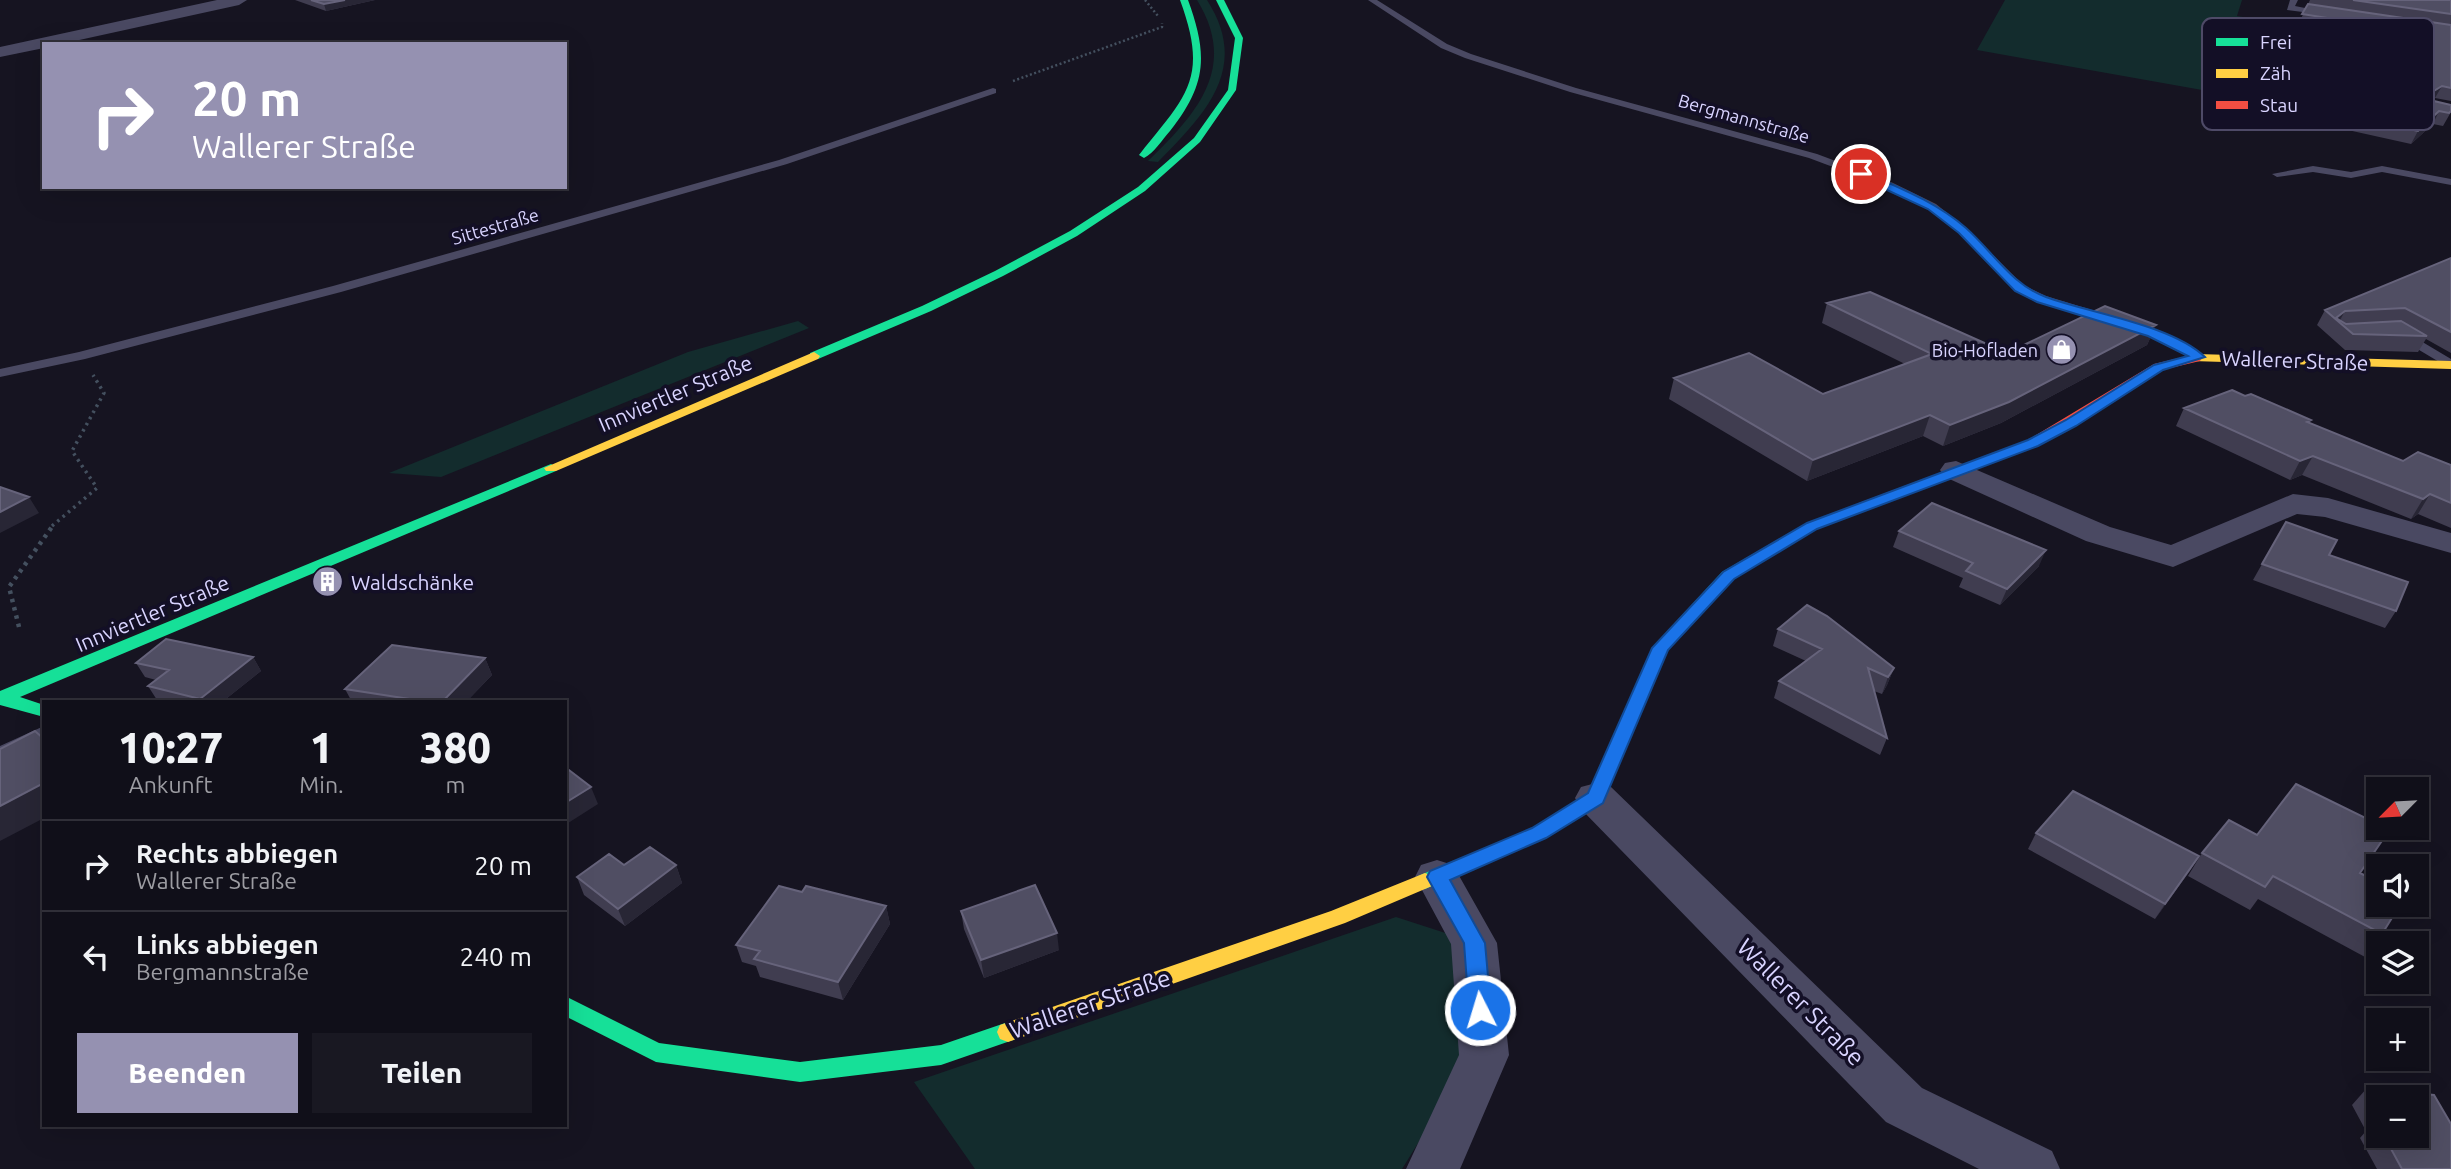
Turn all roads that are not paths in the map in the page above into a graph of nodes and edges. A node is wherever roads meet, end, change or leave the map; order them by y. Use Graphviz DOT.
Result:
graph roads {
  1 [pos="239,0"];
  2 [pos="1184,0"];
  3 [pos="1220,0"];
  4 [pos="1372,0"];
  5 [pos="2294,0"];
  6 [pos="2330,14"];
  7 [pos="46,42"];
  8 [pos="42,43"];
  9 [pos="0,52"];
  10 [pos="993,91"];
  11 [pos="1129,168"];
  12 [pos="2277,174"];
  13 [pos="2451,182"];
  14 [pos="2385,331"];
  15 [pos="2199,357"];
  16 [pos="2451,365"];
  17 [pos="0,373"];
  18 [pos="1956,470"];
  19 [pos="2451,543"];
  20 [pos="1,698"];
  21 [pos="42,710"];
  22 [pos="42,734"];
  23 [pos="0,754"];
  24 [pos="1596,798"];
  25 [pos="1437,877"];
  26 [pos="567,1006"];
  27 [pos="1433,1169"];
  28 [pos="2032,1169"];
  1 -- 7 [label="street"];
  2 -- 11 [label="main road"];
  3 -- 20 [label="main road, Innviertler Straße"];
  4 -- 15 [label="lane, Bergmannstraße"];
  5 -- 6 [label="lane"];
  8 -- 9 [label="street"];
  10 -- 17 [label="lane, Sittestraße"];
  12 -- 13 [label="lane"];
  14 -- 16 [label="lane"];
  15 -- 16 [label="main road, Wallerer Straße"];
  15 -- 18 [label="main road, Wallerer Straße"];
  18 -- 19 [label="street"];
  18 -- 24 [label="main road, Wallerer Straße"];
  20 -- 21 [label="main road"];
  22 -- 23 [label="lane"];
  24 -- 25 [label="main road, Wallerer Straße"];
  24 -- 28 [label="street, Wallerer Straße"];
  25 -- 26 [label="main road, Wallerer Straße"];
  25 -- 27 [label="street"];
}
